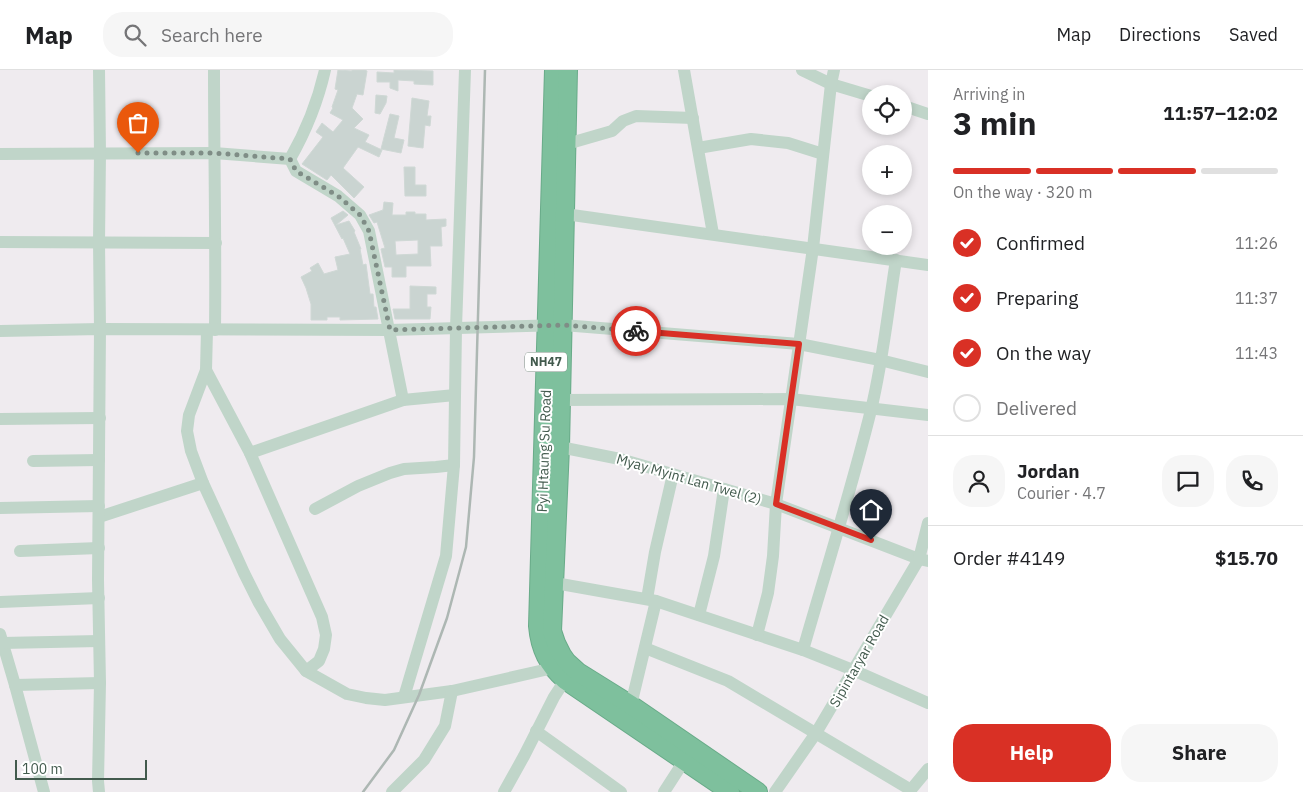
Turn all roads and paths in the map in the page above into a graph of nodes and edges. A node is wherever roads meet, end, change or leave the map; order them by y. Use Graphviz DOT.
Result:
graph roads {
  1 [pos="99,70"];
  2 [pos="214,70"];
  3 [pos="325,70"];
  4 [pos="465,70"];
  5 [pos="684,70"];
  6 [pos="802,70"];
  7 [pos="834,70"];
  8 [pos="561,76"];
  9 [pos="831,84"];
  10 [pos="862,93"];
  11 [pos="912,109"];
  12 [pos="928,114"];
  13 [pos="693,118"];
  14 [pos="560,146"];
  15 [pos="698,148"];
  16 [pos="100,153"];
  17 [pos="214,153"];
  18 [pos="0,154"];
  19 [pos="823,154"];
  20 [pos="290,159"];
  21 [pos="558,215"];
  22 [pos="713,234"];
  23 [pos="0,242"];
  24 [pos="99,242"];
  25 [pos="216,243"];
  26 [pos="813,248"];
  27 [pos="896,260"];
  28 [pos="928,265"];
  29 [pos="555,325"];
  30 [pos="456,328"];
  31 [pos="100,329"];
  32 [pos="211,330"];
  33 [pos="390,330"];
  34 [pos="0,331"];
  35 [pos="799,344"];
  36 [pos="880,360"];
  37 [pos="206,370"];
  38 [pos="928,372"];
  39 [pos="455,395"];
  40 [pos="792,399"];
  41 [pos="403,400"];
  42 [pos="561,400"];
  43 [pos="872,408"];
  44 [pos="928,415"];
  45 [pos="100,418"];
  46 [pos="0,419"];
  47 [pos="560,447"];
  48 [pos="250,453"];
  49 [pos="99,460"];
  50 [pos="33,461"];
  51 [pos="454,465"];
  52 [pos="551,474"];
  53 [pos="673,474"];
  54 [pos="203,483"];
  55 [pos="724,489"];
  56 [pos="776,504"];
  57 [pos="0,508"];
  58 [pos="315,509"];
  59 [pos="99,511"];
  60 [pos="928,523"];
  61 [pos="839,528"];
  62 [pos="99,548"];
  63 [pos="20,551"];
  64 [pos="548,556"];
  65 [pos="923,560"];
  66 [pos="555,583"];
  67 [pos="98,598"];
  68 [pos="651,600"];
  69 [pos="0,602"];
  70 [pos="699,615"];
  71 [pos="757,635"];
  72 [pos="1,639"];
  73 [pos="99,641"];
  74 [pos="550,648"];
  75 [pos="645,648"];
  76 [pos="803,650"];
  77 [pos="853,670"];
  78 [pos="306,671"];
  79 [pos="563,672"];
  80 [pos="100,683"];
  81 [pos="15,685"];
  82 [pos="452,691"];
  83 [pos="404,697"];
  84 [pos="928,703"];
  85 [pos="628,713"];
  86 [pos="536,731"];
  87 [pos="816,733"];
  88 [pos="690,755"];
  89 [pos="928,769"];
  90 [pos="98,786"];
  91 [pos="910,791"];
  92 [pos="44,792"];
  93 [pos="392,792"];
  94 [pos="504,792"];
  95 [pos="621,792"];
  96 [pos="664,792"];
  97 [pos="730,792"];
  98 [pos="758,792"];
  99 [pos="775,792"];
  1 -- 16 [label="street"];
  2 -- 17 [label="street"];
  3 -- 20 [label="street"];
  4 -- 30 [label="street"];
  5 -- 13 [label="street"];
  6 -- 9 [label="street"];
  7 -- 9 [label="street"];
  8 -- 14 [label="highway, Pyi Htaung Su Road / NH47"];
  9 -- 10 [label="street"];
  9 -- 19 [label="street"];
  11 -- 12 [label="street"];
  13 -- 14 [label="street"];
  13 -- 15 [label="street"];
  14 -- 21 [label="highway, Pyi Htaung Su Road / NH47"];
  15 -- 19 [label="street"];
  15 -- 22 [label="street"];
  16 -- 17 [label="street"];
  16 -- 18 [label="street"];
  16 -- 24 [label="street"];
  17 -- 20 [label="street"];
  17 -- 25 [label="street"];
  19 -- 26 [label="street"];
  20 -- 33 [label="street"];
  21 -- 22 [label="street"];
  21 -- 29 [label="highway, Pyi Htaung Su Road / NH47"];
  22 -- 26 [label="street"];
  23 -- 24 [label="street"];
  24 -- 25 [label="street"];
  24 -- 31 [label="street"];
  25 -- 32 [label="street"];
  26 -- 27 [label="street"];
  26 -- 35 [label="street"];
  27 -- 28 [label="street"];
  27 -- 36 [label="street"];
  29 -- 30 [label="street"];
  29 -- 35 [label="street"];
  29 -- 42 [label="highway, Pyi Htaung Su Road / NH47"];
  29 -- 52 [label="highway, Pyi Htaung Su Road / NH47"];
  30 -- 33 [label="street"];
  30 -- 39 [label="street"];
  31 -- 32 [label="street"];
  31 -- 34 [label="street"];
  31 -- 45 [label="street"];
  32 -- 33 [label="street"];
  32 -- 37 [label="street"];
  33 -- 41 [label="street"];
  35 -- 36 [label="street"];
  35 -- 40 [label="street"];
  36 -- 38 [label="street"];
  36 -- 43 [label="street"];
  37 -- 48 [label="street"];
  37 -- 54 [label="street"];
  39 -- 41 [label="street"];
  39 -- 51 [label="street"];
  40 -- 42 [label="street"];
  40 -- 43 [label="street"];
  40 -- 56 [label="street"];
  41 -- 48 [label="street"];
  42 -- 47 [label="highway, Pyi Htaung Su Road / NH47"];
  43 -- 44 [label="street"];
  43 -- 61 [label="street"];
  45 -- 46 [label="street"];
  45 -- 49 [label="street"];
  47 -- 52 [label="highway, Pyi Htaung Su Road / NH47"];
  47 -- 53 [label="street, Myay Myint Lan Twel (2)"];
  48 -- 78 [label="street"];
  49 -- 50 [label="street"];
  49 -- 59 [label="street"];
  51 -- 58 [label="street"];
  51 -- 83 [label="street"];
  52 -- 64 [label="highway, Pyi Htaung Su Road / NH47"];
  53 -- 55 [label="street, Myay Myint Lan Twel (2)"];
  53 -- 68 [label="street"];
  54 -- 59 [label="street"];
  54 -- 78 [label="street"];
  55 -- 56 [label="street, Myay Myint Lan Twel (2)"];
  55 -- 70 [label="street"];
  56 -- 61 [label="street, Myay Myint Lan Twel (2)"];
  56 -- 71 [label="street"];
  57 -- 59 [label="street"];
  59 -- 62 [label="street"];
  60 -- 65 [label="street, Sipintaryar Road"];
  61 -- 65 [label="street, Myay Myint Lan Twel (2)"];
  61 -- 76 [label="street"];
  62 -- 63 [label="street"];
  62 -- 67 [label="street"];
  64 -- 66 [label="highway, Pyi Htaung Su Road / NH47"];
  64 -- 74 [label="highway, Pyi Htaung Su Road / NH47"];
  65 -- 77 [label="street, Sipintaryar Road"];
  66 -- 68 [label="street"];
  66 -- 74 [label="highway, Pyi Htaung Su Road / NH47"];
  67 -- 69 [label="street"];
  67 -- 73 [label="street"];
  68 -- 70 [label="street"];
  68 -- 75 [label="street"];
  70 -- 71 [label="street"];
  71 -- 76 [label="street"];
  72 -- 73 [label="street"];
  72 -- 81 [label="street"];
  73 -- 80 [label="street"];
  74 -- 79 [label="highway, NH47"];
  75 -- 85 [label="street"];
  75 -- 87 [label="street"];
  76 -- 77 [label="street"];
  77 -- 84 [label="street"];
  77 -- 87 [label="street, Sipintaryar Road"];
  78 -- 83 [label="street"];
  79 -- 82 [label="street"];
  79 -- 85 [label="highway, NH47"];
  79 -- 86 [label="street"];
  80 -- 81 [label="street"];
  80 -- 90 [label="street"];
  81 -- 92 [label="street"];
  82 -- 83 [label="street"];
  82 -- 93 [label="street"];
  85 -- 88 [label="highway, NH47"];
  86 -- 94 [label="street"];
  86 -- 95 [label="street"];
  87 -- 91 [label="street"];
  87 -- 99 [label="street, Sipintaryar Road"];
  88 -- 96 [label="street"];
  88 -- 97 [label="highway, NH47"];
  88 -- 98 [label="highway, NH47"];
  89 -- 91 [label="street"];
}
